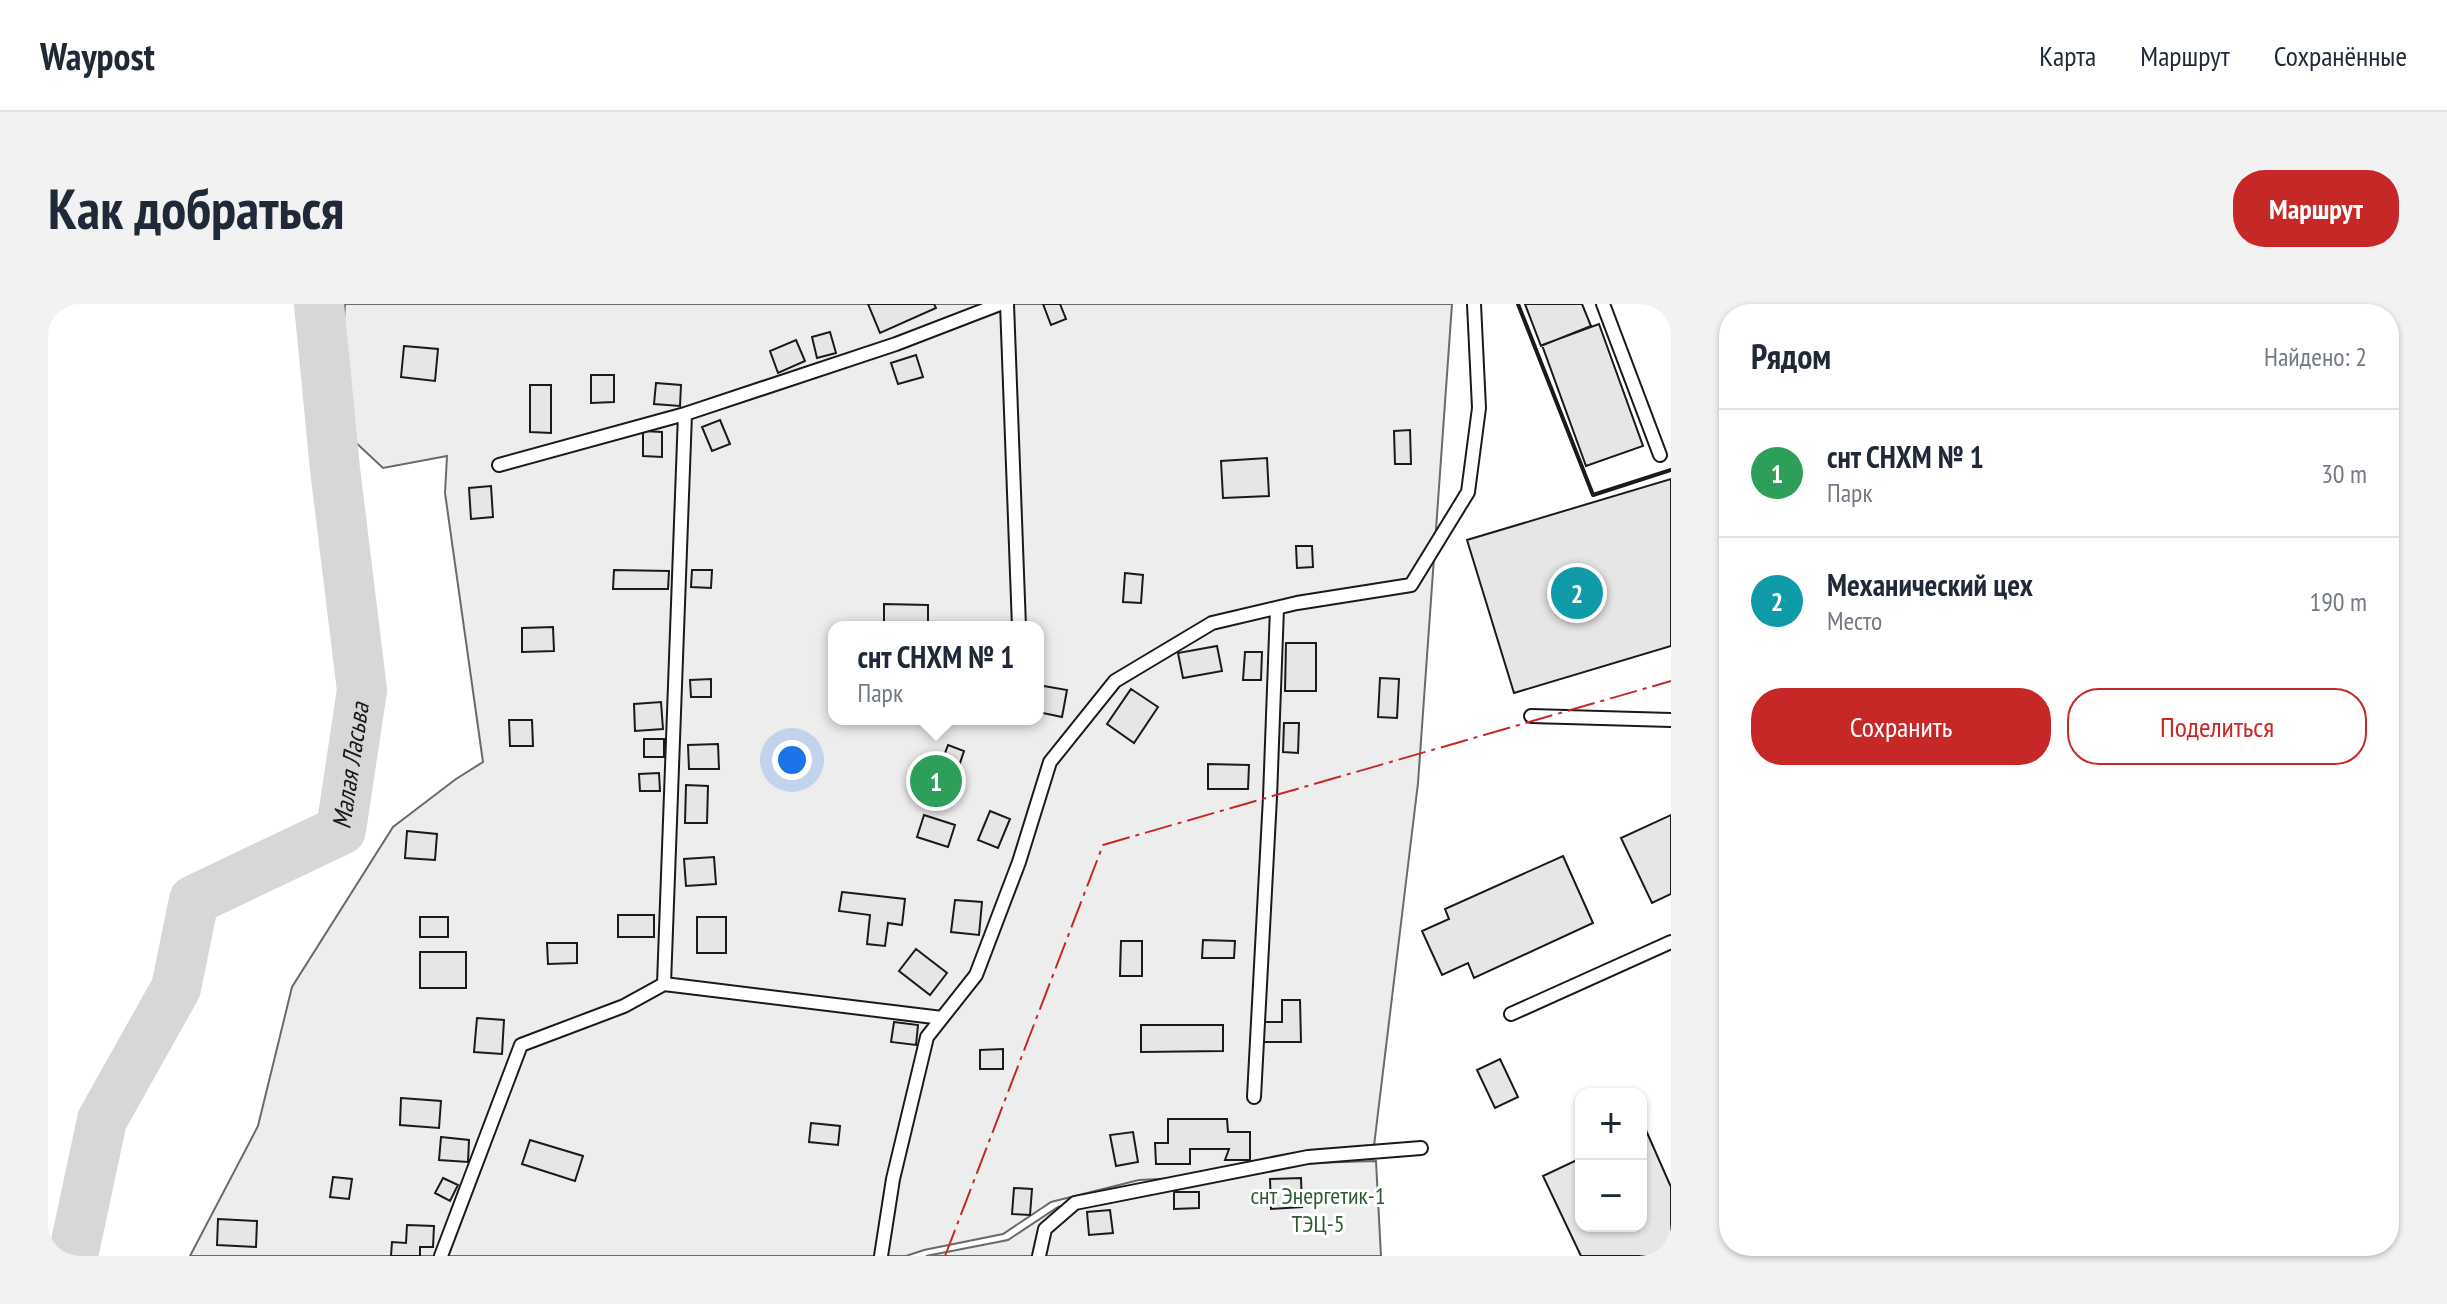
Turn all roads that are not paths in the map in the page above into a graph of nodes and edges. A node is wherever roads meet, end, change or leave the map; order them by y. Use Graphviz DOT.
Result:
graph roads {
  1 [pos="1000,304"];
  2 [pos="1007,304"];
  3 [pos="1474,304"];
  4 [pos="1603,304"];
  5 [pos="685,414"];
  6 [pos="1660,455"];
  7 [pos="499,465"];
  8 [pos="1277,608"];
  9 [pos="1019,621"];
  10 [pos="1531,716"];
  11 [pos="1671,720"];
  12 [pos="1671,942"];
  13 [pos="664,984"];
  14 [pos="1511,1014"];
  15 [pos="942,1018"];
  16 [pos="1254,1097"];
  17 [pos="1421,1148"];
  18 [pos="441,1256"];
  19 [pos="881,1256"];
  20 [pos="1039,1256"];
  1 -- 5 [label="lane"];
  2 -- 9 [label="lane"];
  3 -- 8 [label="lane"];
  4 -- 6 [label="lane"];
  5 -- 7 [label="lane"];
  5 -- 13 [label="lane"];
  8 -- 15 [label="lane"];
  8 -- 16 [label="lane"];
  10 -- 11 [label="lane"];
  12 -- 14 [label="lane"];
  13 -- 15 [label="lane"];
  13 -- 18 [label="lane"];
  15 -- 19 [label="lane"];
  17 -- 20 [label="lane"];
}
